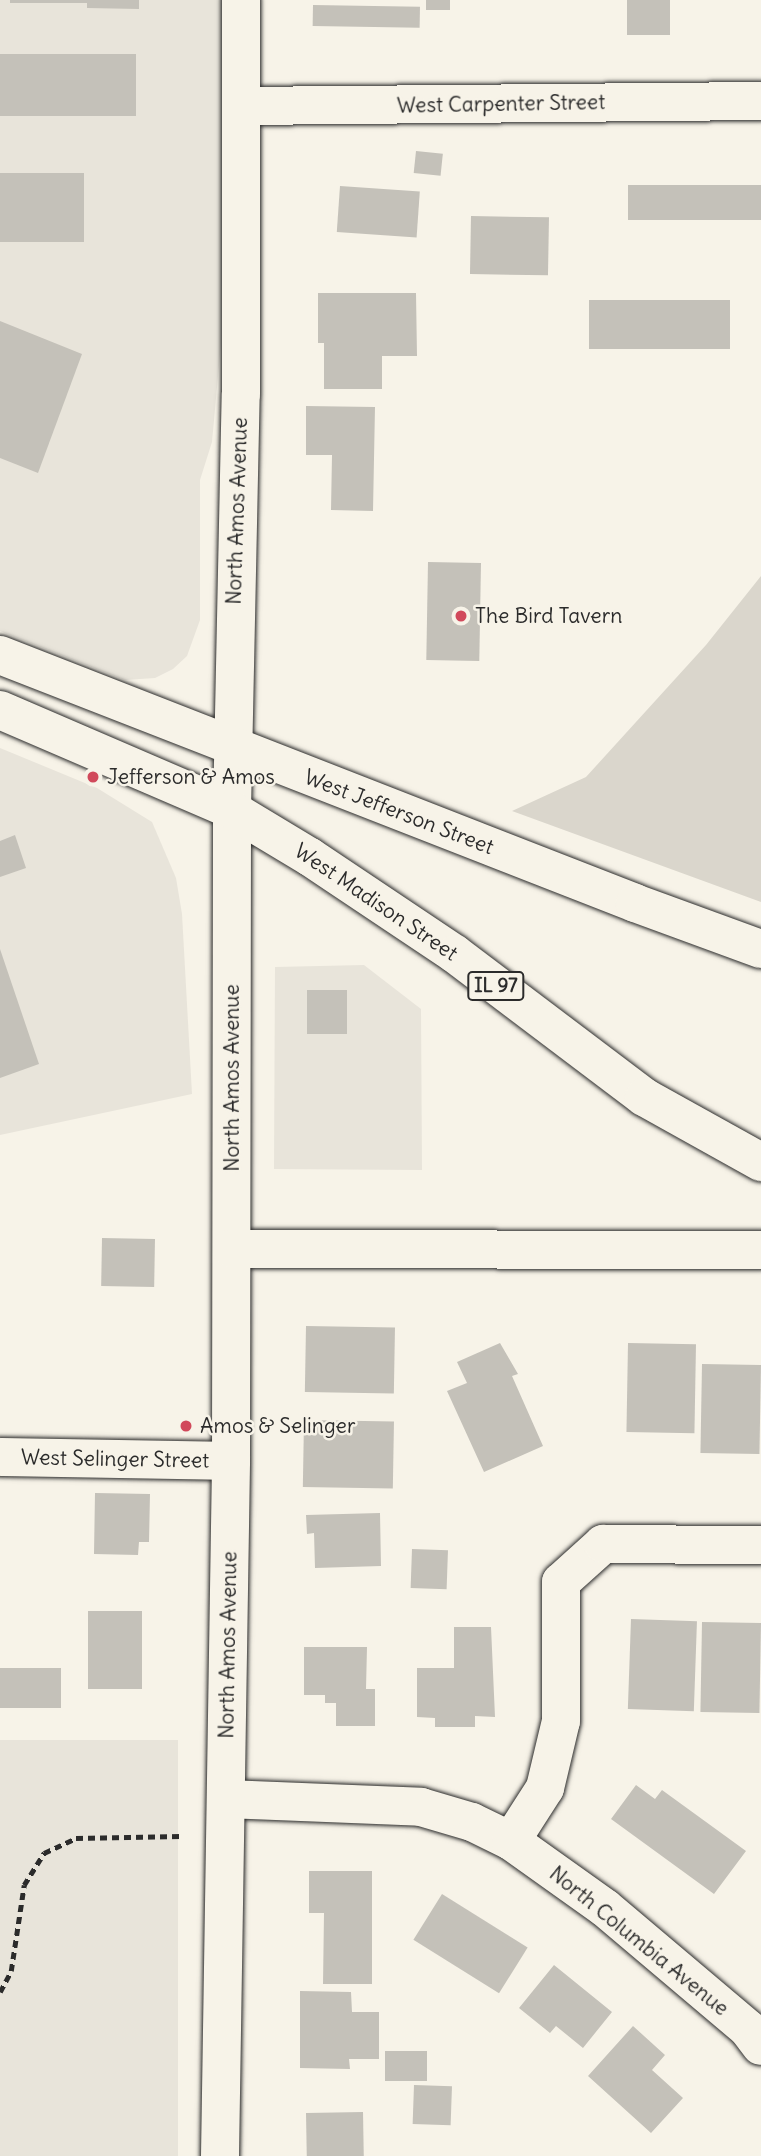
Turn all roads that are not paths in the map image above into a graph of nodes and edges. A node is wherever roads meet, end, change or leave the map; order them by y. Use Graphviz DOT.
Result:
graph roads {
  1 [pos="241,0"];
  2 [pos="761,101"];
  3 [pos="242,107"];
  4 [pos="0,655"];
  5 [pos="0,710"];
  6 [pos="232,746"];
  7 [pos="232,810"];
  8 [pos="761,949"];
  9 [pos="761,1162"];
  10 [pos="232,1249"];
  11 [pos="761,1250"];
  12 [pos="0,1457"];
  13 [pos="231,1461"];
  14 [pos="761,1545"];
  15 [pos="226,1799"];
  16 [pos="511,1841"];
  17 [pos="757,2031"];
  18 [pos="220,2156"];
  1 -- 3 [label="street, North Amos Avenue"];
  2 -- 3 [label="street, West Carpenter Street"];
  3 -- 6 [label="street, North Amos Avenue"];
  4 -- 6 [label="street, West Jefferson Street"];
  5 -- 7 [label="street, West Madison Street / IL 97"];
  6 -- 7 [label="street, North Amos Avenue"];
  6 -- 8 [label="street, West Jefferson Street"];
  7 -- 9 [label="street, West Madison Street / IL 97"];
  7 -- 10 [label="street, North Amos Avenue"];
  10 -- 11 [label="street"];
  10 -- 13 [label="street, North Amos Avenue"];
  12 -- 13 [label="street, West Selinger Street"];
  13 -- 15 [label="street, North Amos Avenue"];
  14 -- 16 [label="street"];
  15 -- 16 [label="street, North Columbia Avenue"];
  15 -- 18 [label="street, North Amos Avenue"];
  16 -- 17 [label="street, North Columbia Avenue"];
}
